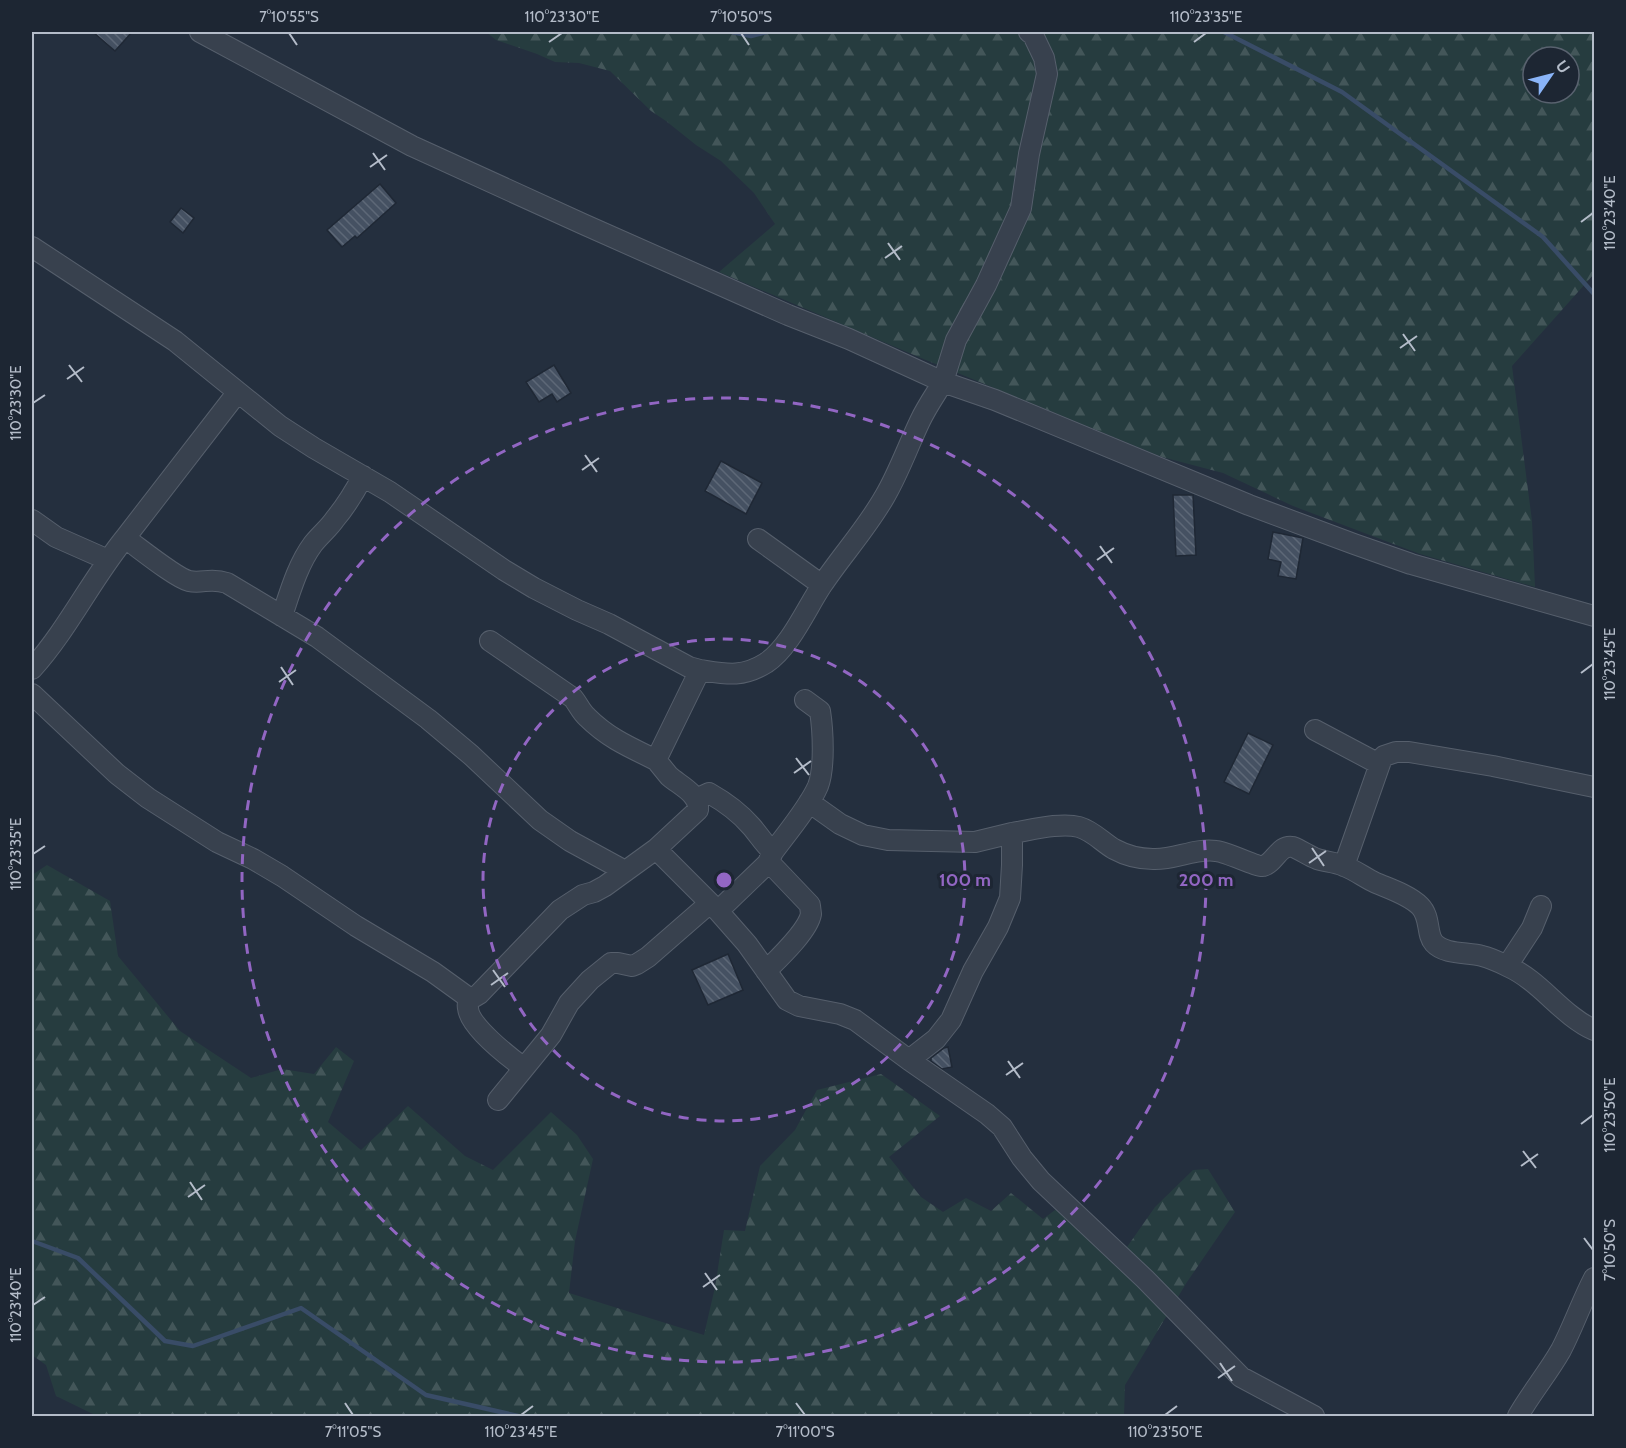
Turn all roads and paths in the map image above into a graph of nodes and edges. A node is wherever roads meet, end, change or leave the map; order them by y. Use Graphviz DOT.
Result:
graph roads {
  1 [pos="200,32"];
  2 [pos="1029,32"];
  3 [pos="32,247"];
  4 [pos="943,382"];
  5 [pos="237,393"];
  6 [pos="363,476"];
  7 [pos="32,520"];
  8 [pos="125,538"];
  9 [pos="758,539"];
  10 [pos="108,560"];
  11 [pos="822,585"];
  12 [pos="282,616"];
  13 [pos="1594,616"];
  14 [pos="490,641"];
  15 [pos="32,669"];
  16 [pos="700,670"];
  17 [pos="32,694"];
  18 [pos="805,700"];
  19 [pos="1315,730"];
  20 [pos="656,760"];
  21 [pos="1378,764"];
  22 [pos="1594,787"];
  23 [pos="696,799"];
  24 [pos="809,802"];
  25 [pos="1012,833"];
  26 [pos="656,849"];
  27 [pos="771,857"];
  28 [pos="1344,866"];
  29 [pos="625,871"];
  30 [pos="1541,906"];
  31 [pos="714,907"];
  32 [pos="1507,966"];
  33 [pos="766,971"];
  34 [pos="469,998"];
  35 [pos="1594,1030"];
  36 [pos="909,1060"];
  37 [pos="524,1068"];
  38 [pos="498,1100"];
  39 [pos="1594,1282"];
  40 [pos="1314,1416"];
  41 [pos="1518,1416"];
  1 -- 4 [label="street"];
  2 -- 4 [label="street"];
  3 -- 5 [label="street"];
  4 -- 11 [label="street"];
  4 -- 13 [label="street"];
  5 -- 6 [label="street"];
  5 -- 8 [label="street"];
  6 -- 12 [label="street"];
  6 -- 16 [label="street"];
  7 -- 10 [label="street"];
  8 -- 10 [label="street"];
  8 -- 12 [label="street"];
  9 -- 11 [label="street"];
  10 -- 15 [label="street"];
  11 -- 16 [label="street"];
  12 -- 29 [label="street"];
  14 -- 20 [label="street"];
  16 -- 20 [label="street"];
  17 -- 34 [label="street"];
  18 -- 24 [label="street"];
  19 -- 21 [label="street"];
  20 -- 23 [label="street"];
  21 -- 22 [label="street"];
  21 -- 28 [label="street"];
  23 -- 26 [label="street"];
  23 -- 27 [label="street"];
  24 -- 25 [label="street"];
  24 -- 27 [label="street"];
  25 -- 28 [label="street"];
  25 -- 36 [label="street"];
  26 -- 29 [label="street"];
  26 -- 31 [label="street"];
  27 -- 31 [label="street"];
  27 -- 33 [label="street"];
  28 -- 32 [label="street"];
  29 -- 34 [label="street"];
  30 -- 32 [label="street"];
  31 -- 33 [label="street"];
  31 -- 37 [label="street"];
  32 -- 35 [label="street"];
  33 -- 36 [label="street"];
  34 -- 37 [label="street"];
  36 -- 40 [label="street"];
  37 -- 38 [label="street"];
  39 -- 41 [label="street"];
}
